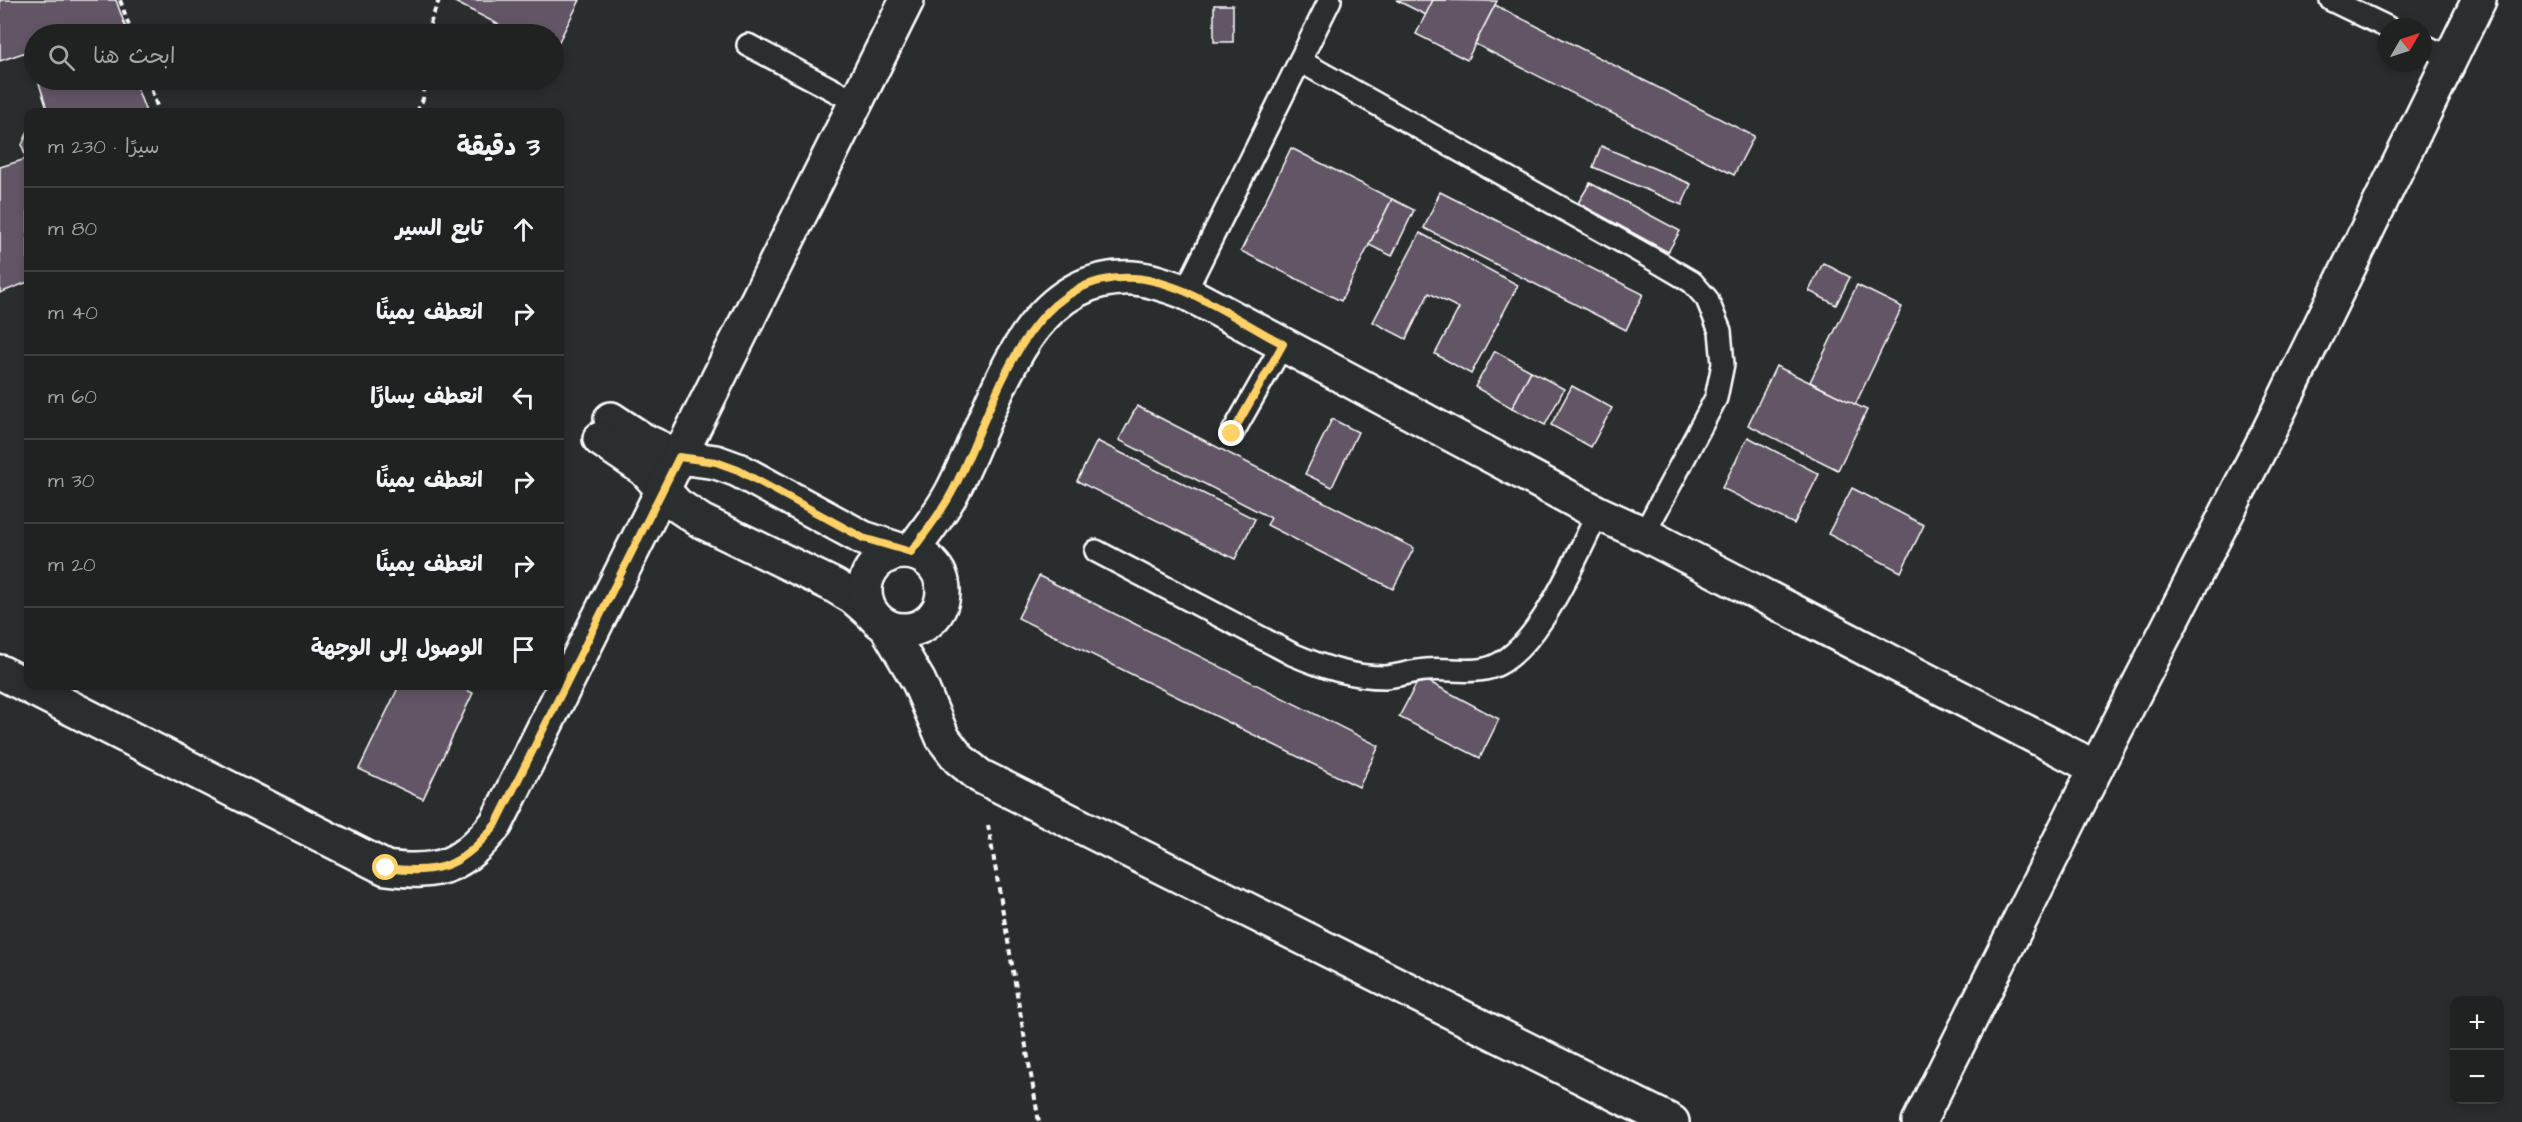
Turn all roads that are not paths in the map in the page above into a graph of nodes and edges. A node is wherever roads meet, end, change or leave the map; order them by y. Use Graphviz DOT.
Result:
graph roads {
  1 [pos="907,0"];
  2 [pos="1330,0"];
  3 [pos="2331,0"];
  4 [pos="2479,0"];
  5 [pos="2378,23"];
  6 [pos="748,45"];
  7 [pos="2436,52"];
  8 [pos="1300,62"];
  9 [pos="856,102"];
  10 [pos="1185,292"];
  11 [pos="1283,344"];
  12 [pos="1232,434"];
  13 [pos="679,457"];
  14 [pos="663,489"];
  15 [pos="951,493"];
  16 [pos="1598,513"];
  17 [pos="1644,534"];
  18 [pos="1096,551"];
  19 [pos="908,552"];
  20 [pos="937,571"];
  21 [pos="878,619"];
  22 [pos="930,620"];
  23 [pos="0,672"];
  24 [pos="24,684"];
  25 [pos="564,688"];
  26 [pos="35,690"];
  27 [pos="563,690"];
  28 [pos="932,712"];
  29 [pos="2096,768"];
  30 [pos="1672,1122"];
  31 [pos="1919,1122"];
  1 -- 9 [label="street"];
  2 -- 8 [label="lane"];
  3 -- 5 [label="lane"];
  4 -- 7 [label="street"];
  6 -- 9 [label="lane"];
  7 -- 29 [label="street"];
  8 -- 10 [label="lane"];
  8 -- 17 [label="lane"];
  9 -- 13 [label="street"];
  10 -- 11 [label="street"];
  10 -- 15 [label="street"];
  11 -- 12 [label="lane"];
  11 -- 16 [label="street"];
  13 -- 14 [label="street"];
  13 -- 14 [label="street"];
  13 -- 19 [label="street"];
  14 -- 21 [label="street"];
  14 -- 25 [label="street"];
  15 -- 19 [label="street"];
  15 -- 20 [label="street"];
  16 -- 17 [label="street"];
  16 -- 18 [label="lane"];
  17 -- 29 [label="street"];
  19 -- 20 [label="street"];
  19 -- 21 [label="street"];
  20 -- 22 [label="street"];
  21 -- 22 [label="street"];
  21 -- 28 [label="street"];
  22 -- 28 [label="street"];
  23 -- 24 [label="street"];
  26 -- 27 [label="street"];
  28 -- 30 [label="street"];
  29 -- 31 [label="street"];
}
